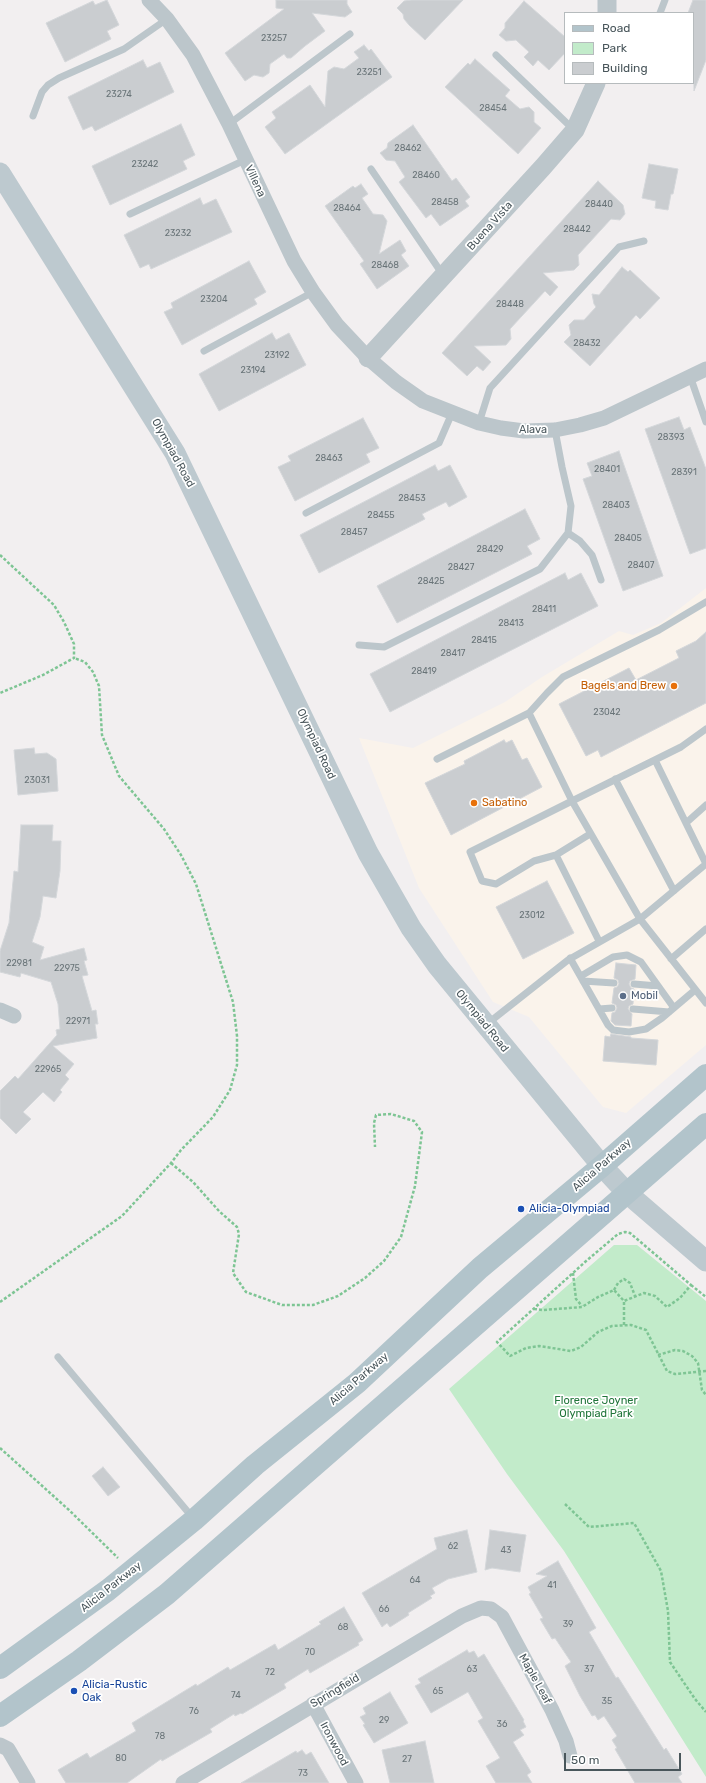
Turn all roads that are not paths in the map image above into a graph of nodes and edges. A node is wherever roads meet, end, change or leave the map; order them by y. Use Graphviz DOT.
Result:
graph roads {
  1 [pos="149,0"];
  2 [pos="607,0"];
  3 [pos="665,0"];
  4 [pos="607,12"];
  5 [pos="660,12"];
  6 [pos="167,18"];
  7 [pos="350,34"];
  8 [pos="496,55"];
  9 [pos="596,84"];
  10 [pos="33,116"];
  11 [pos="228,124"];
  12 [pos="575,130"];
  13 [pos="245,160"];
  14 [pos="371,169"];
  15 [pos="0,173"];
  16 [pos="130,214"];
  17 [pos="644,241"];
  18 [pos="444,276"];
  19 [pos="313,292"];
  20 [pos="204,351"];
  21 [pos="368,358"];
  22 [pos="706,369"];
  23 [pos="690,376"];
  24 [pos="452,413"];
  25 [pos="706,422"];
  26 [pos="479,423"];
  27 [pos="555,430"];
  28 [pos="306,513"];
  29 [pos="568,533"];
  30 [pos="601,580"];
  31 [pos="706,602"];
  32 [pos="359,645"];
  33 [pos="529,713"];
  34 [pos="706,729"];
  35 [pos="437,759"];
  36 [pos="655,760"];
  37 [pos="615,780"];
  38 [pos="572,801"];
  39 [pos="706,805"];
  40 [pos="686,822"];
  41 [pos="590,834"];
  42 [pos="556,856"];
  43 [pos="706,864"];
  44 [pos="674,891"];
  45 [pos="640,919"];
  46 [pos="706,929"];
  47 [pos="599,941"];
  48 [pos="570,958"];
  49 [pos="671,959"];
  50 [pos="582,979"];
  51 [pos="614,983"];
  52 [pos="634,984"];
  53 [pos="658,986"];
  54 [pos="695,990"];
  55 [pos="706,1003"];
  56 [pos="612,1008"];
  57 [pos="599,1009"];
  58 [pos="633,1009"];
  59 [pos="0,1010"];
  60 [pos="672,1010"];
  61 [pos="14,1016"];
  62 [pos="486,1025"];
  63 [pos="706,1075"];
  64 [pos="706,1124"];
  65 [pos="602,1166"];
  66 [pos="628,1193"];
  67 [pos="706,1261"];
  68 [pos="58,1357"];
  69 [pos="194,1520"];
  70 [pos="491,1609"];
  71 [pos="0,1668"];
  72 [pos="313,1704"];
  73 [pos="0,1716"];
  74 [pos="0,1745"];
  75 [pos="570,1756"];
  76 [pos="28,1783"];
  77 [pos="183,1783"];
  78 [pos="356,1783"];
  1 -- 6 [label="street, Villena"];
  2 -- 4 [label="street"];
  3 -- 5 [label="lane"];
  6 -- 10 [label="lane"];
  6 -- 11 [label="street, Villena"];
  7 -- 11 [label="lane"];
  8 -- 12 [label="lane"];
  9 -- 12 [label="street, Buena Vista"];
  11 -- 13 [label="street, Villena"];
  12 -- 18 [label="street, Buena Vista"];
  13 -- 16 [label="lane"];
  13 -- 19 [label="street, Villena"];
  14 -- 18 [label="lane"];
  15 -- 62 [label="main road, Olympiad Road"];
  17 -- 26 [label="lane"];
  18 -- 21 [label="street, Buena Vista"];
  19 -- 20 [label="lane"];
  19 -- 21 [label="street, Villena"];
  21 -- 24 [label="street, Alava"];
  22 -- 23 [label="street, Alava"];
  23 -- 25 [label="lane"];
  23 -- 27 [label="street, Alava"];
  24 -- 26 [label="street, Alava"];
  24 -- 28 [label="lane"];
  26 -- 27 [label="street, Alava"];
  27 -- 29 [label="lane"];
  29 -- 30 [label="lane"];
  29 -- 32 [label="lane"];
  31 -- 33 [label="lane"];
  33 -- 35 [label="lane"];
  33 -- 38 [label="lane"];
  34 -- 36 [label="lane"];
  36 -- 37 [label="lane"];
  36 -- 40 [label="lane"];
  37 -- 38 [label="lane"];
  37 -- 44 [label="lane"];
  38 -- 41 [label="lane"];
  38 -- 42 [label="lane"];
  39 -- 40 [label="lane"];
  40 -- 43 [label="lane"];
  41 -- 42 [label="lane"];
  41 -- 45 [label="lane"];
  42 -- 47 [label="lane"];
  43 -- 44 [label="lane"];
  44 -- 45 [label="lane"];
  45 -- 47 [label="lane"];
  45 -- 49 [label="lane"];
  46 -- 49 [label="lane"];
  47 -- 48 [label="lane"];
  48 -- 50 [label="lane"];
  48 -- 62 [label="lane"];
  49 -- 54 [label="lane"];
  50 -- 51 [label="lane"];
  50 -- 53 [label="lane"];
  50 -- 57 [label="lane"];
  52 -- 53 [label="lane"];
  53 -- 60 [label="lane"];
  54 -- 55 [label="lane"];
  54 -- 60 [label="lane"];
  56 -- 57 [label="lane"];
  57 -- 60 [label="lane"];
  58 -- 60 [label="lane"];
  59 -- 61 [label="street"];
  62 -- 65 [label="main road, Olympiad Road"];
  63 -- 65 [label="main road, Alicia Parkway"];
  64 -- 66 [label="main road"];
  65 -- 66 [label="main road, Olympiad Road"];
  65 -- 69 [label="main road, Alicia Parkway"];
  66 -- 67 [label="main road, Olympiad Road"];
  66 -- 73 [label="main road"];
  68 -- 69 [label="lane"];
  69 -- 71 [label="main road, Alicia Parkway"];
  70 -- 72 [label="street, Springfield"];
  70 -- 75 [label="street, Maple Leaf"];
  72 -- 77 [label="street, Springfield"];
  72 -- 78 [label="street, Ironwood"];
  74 -- 76 [label="street"];
}
